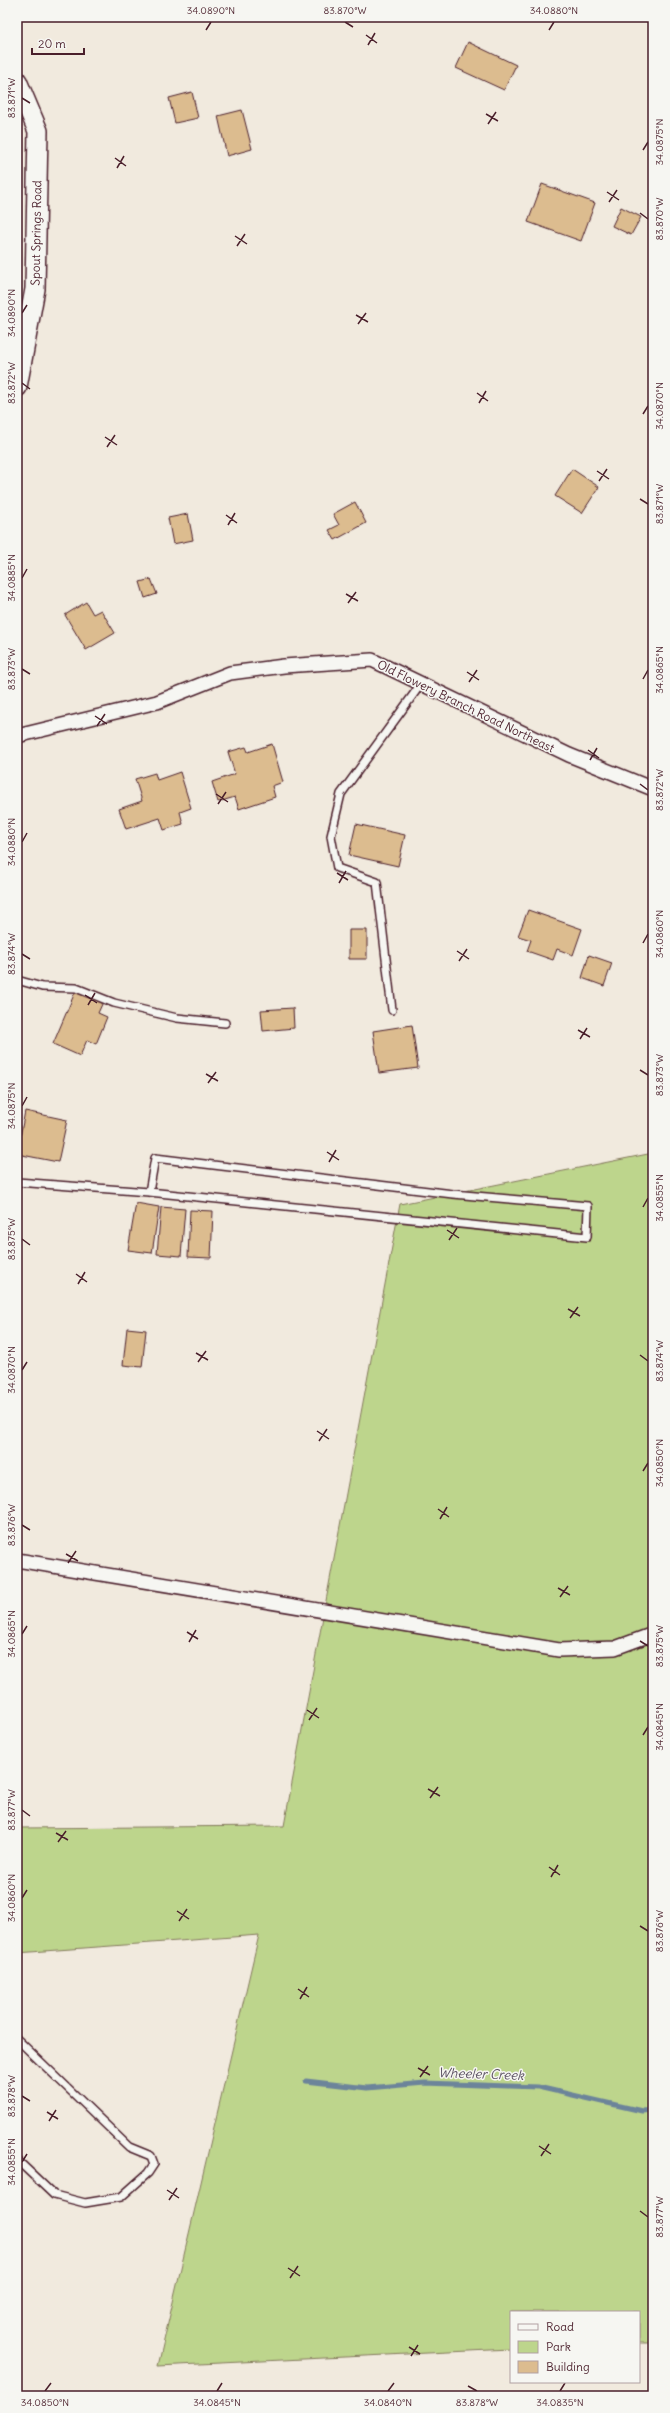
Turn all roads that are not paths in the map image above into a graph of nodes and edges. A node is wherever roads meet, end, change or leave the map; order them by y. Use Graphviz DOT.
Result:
graph roads {
  1 [pos="17,81"];
  2 [pos="17,387"];
  3 [pos="420,684"];
  4 [pos="17,736"];
  5 [pos="653,789"];
  6 [pos="17,980"];
  7 [pos="392,1010"];
  8 [pos="226,1023"];
  9 [pos="17,1182"];
  10 [pos="149,1192"];
  11 [pos="17,1560"];
  12 [pos="653,1634"];
  13 [pos="17,2039"];
  14 [pos="17,2160"];
  1 -- 2 [label="street, Spout Springs Road"];
  3 -- 4 [label="street, Old Flowery Branch Road Northeast"];
  3 -- 5 [label="street, Old Flowery Branch Road Northeast"];
  3 -- 7 [label="lane"];
  6 -- 8 [label="lane"];
  9 -- 10 [label="lane"];
  10 -- 10 [label="lane"];
  11 -- 12 [label="street"];
  13 -- 14 [label="lane"];
}
